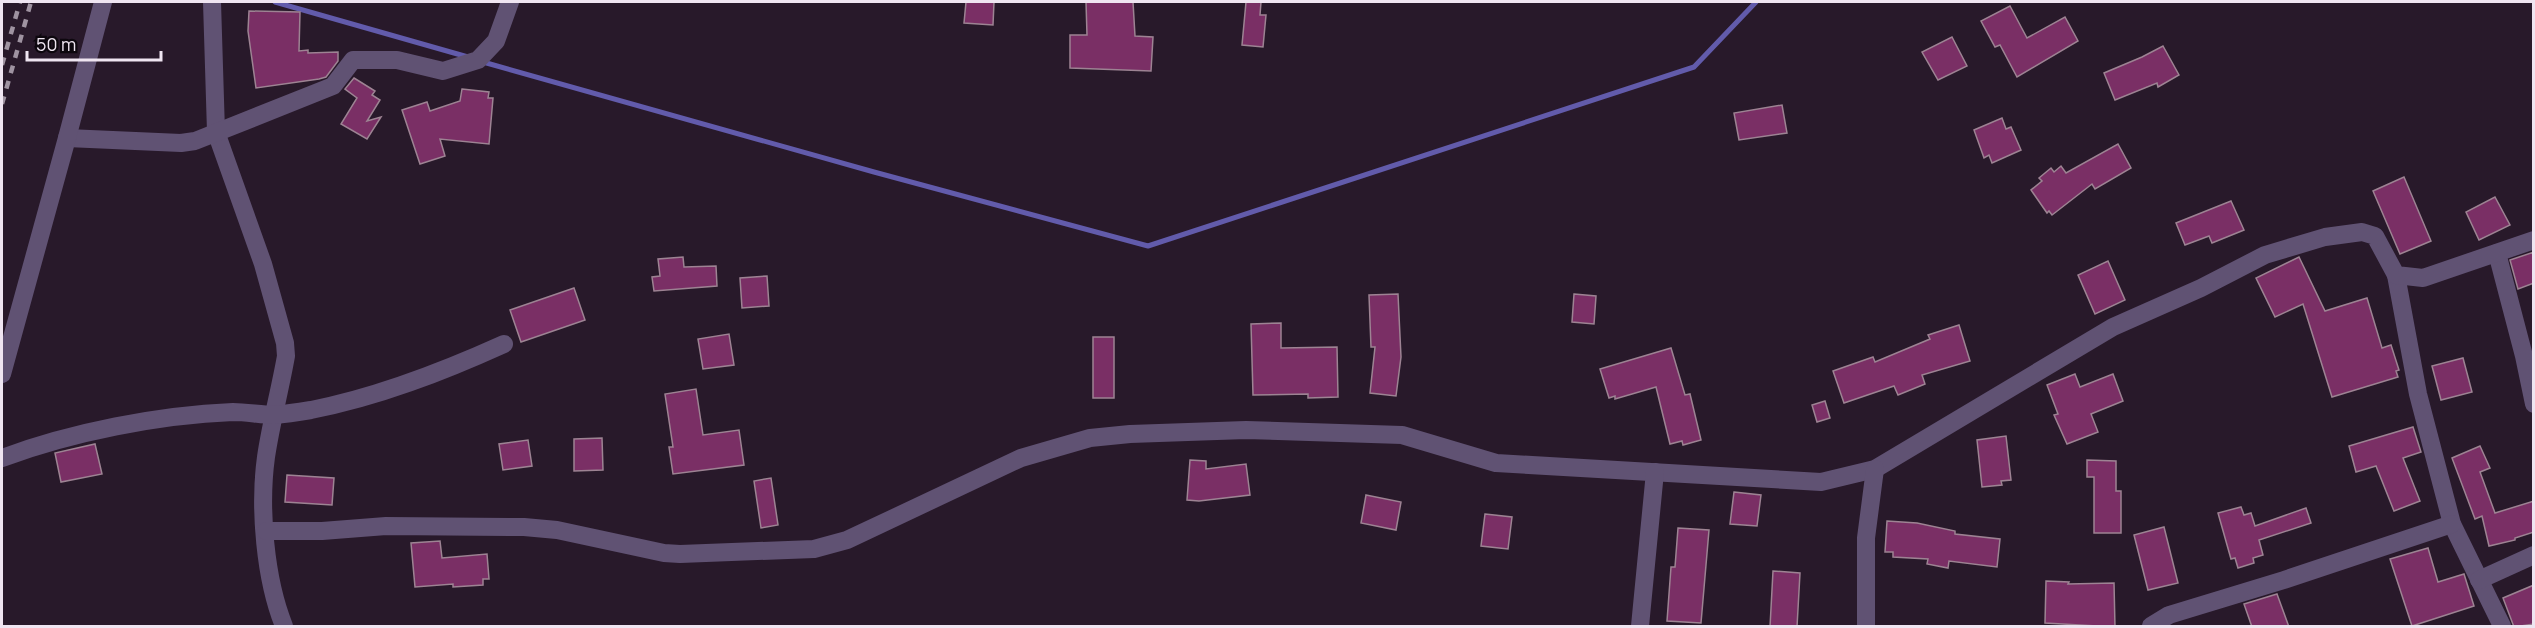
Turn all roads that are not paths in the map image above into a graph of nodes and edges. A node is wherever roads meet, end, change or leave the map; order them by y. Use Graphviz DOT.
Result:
graph roads {
  1 [pos="103,2"];
  2 [pos="212,2"];
  3 [pos="510,2"];
  4 [pos="216,132"];
  5 [pos="67,138"];
  6 [pos="2534,240"];
  7 [pos="2496,253"];
  8 [pos="2396,275"];
  9 [pos="504,344"];
  10 [pos="2,374"];
  11 [pos="2534,404"];
  12 [pos="274,415"];
  13 [pos="2,458"];
  14 [pos="1875,469"];
  15 [pos="1655,472"];
  16 [pos="2452,524"];
  17 [pos="266,531"];
  18 [pos="2534,555"];
  19 [pos="2479,580"];
  20 [pos="284,627"];
  21 [pos="1640,627"];
  22 [pos="1866,627"];
  23 [pos="2151,627"];
  24 [pos="2502,627"];
  1 -- 5 [label="street"];
  2 -- 4 [label="street"];
  3 -- 4 [label="street"];
  4 -- 5 [label="street"];
  4 -- 12 [label="street"];
  5 -- 10 [label="street"];
  6 -- 7 [label="street"];
  7 -- 8 [label="street"];
  7 -- 11 [label="street"];
  8 -- 14 [label="street"];
  8 -- 16 [label="street"];
  9 -- 12 [label="street"];
  12 -- 13 [label="street"];
  12 -- 17 [label="street"];
  14 -- 15 [label="street"];
  14 -- 22 [label="street"];
  15 -- 17 [label="street"];
  15 -- 21 [label="street"];
  16 -- 19 [label="street"];
  16 -- 23 [label="street"];
  17 -- 20 [label="street"];
  18 -- 19 [label="street"];
  19 -- 24 [label="street"];
}
